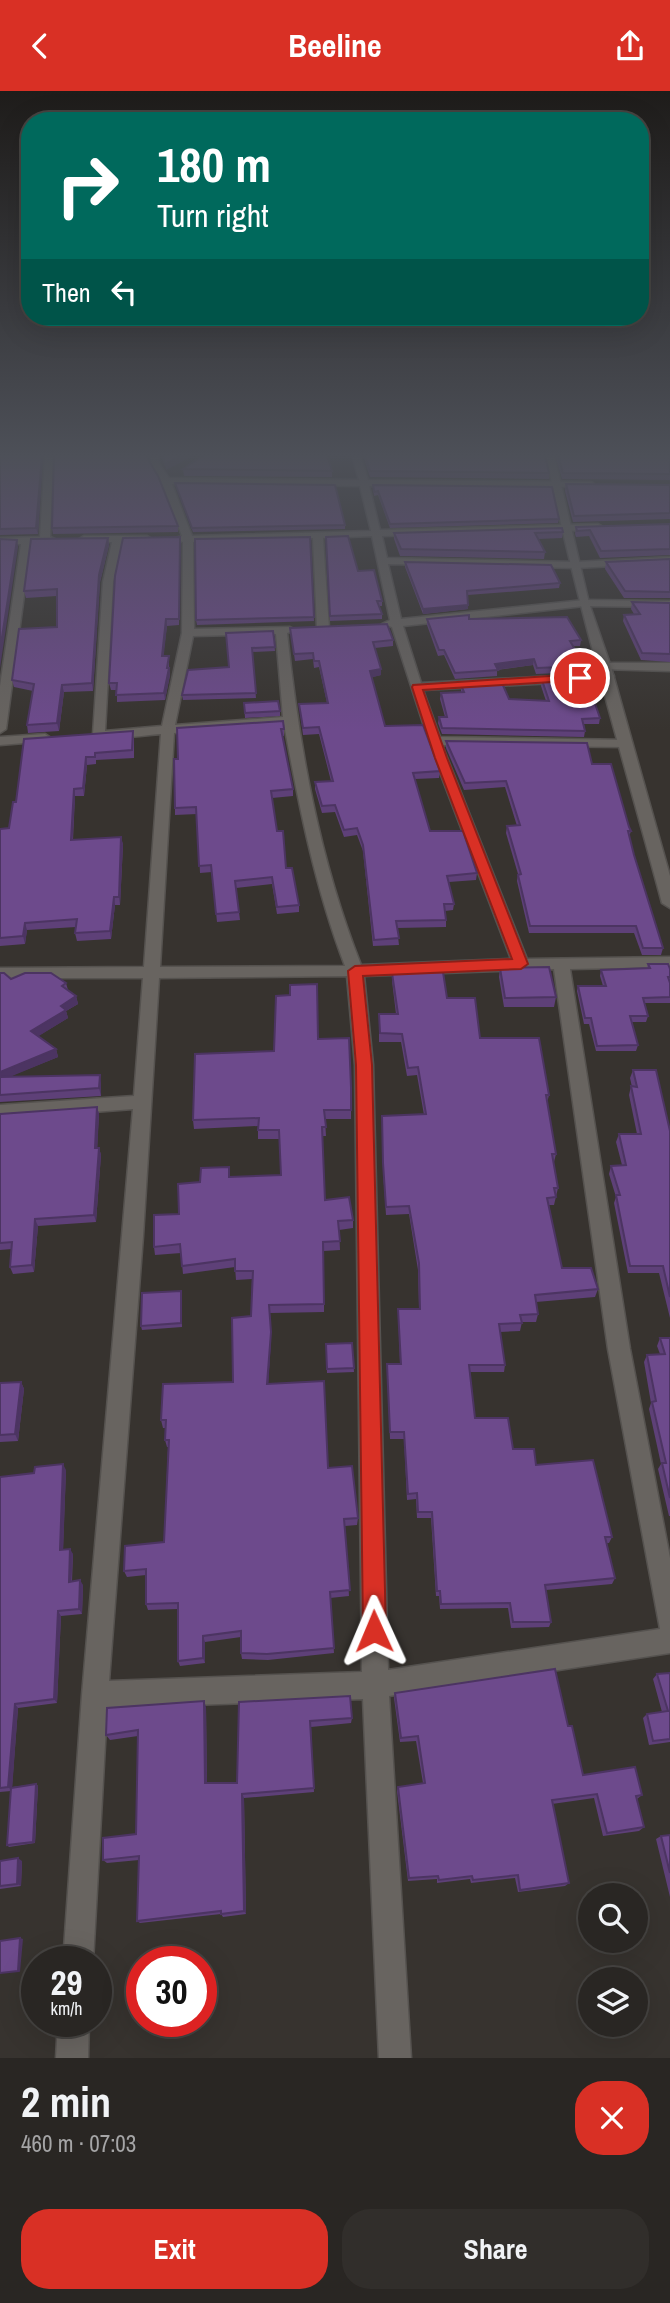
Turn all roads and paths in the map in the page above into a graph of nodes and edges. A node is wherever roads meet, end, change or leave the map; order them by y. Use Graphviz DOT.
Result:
graph roads {
  1 [pos="25,547"];
  2 [pos="116,547"];
  3 [pos="188,547"];
  4 [pos="317,547"];
  5 [pos="380,547"];
  6 [pos="573,547"];
  7 [pos="383,561"];
  8 [pos="670,561"];
  9 [pos="576,565"];
  10 [pos="584,603"];
  11 [pos="670,604"];
  12 [pos="397,622"];
  13 [pos="369,626"];
  14 [pos="311,629"];
  15 [pos="188,633"];
  16 [pos="670,667"];
  17 [pos="607,672"];
  18 [pos="417,687"];
  19 [pos="290,721"];
  20 [pos="168,727"];
  21 [pos="0,729"];
  22 [pos="62,737"];
  23 [pos="0,741"];
  24 [pos="435,741"];
  25 [pos="624,743"];
  26 [pos="670,903"];
  27 [pos="561,963"];
  28 [pos="670,963"];
  29 [pos="521,964"];
  30 [pos="355,971"];
  31 [pos="151,972"];
  32 [pos="0,973"];
  33 [pos="141,1102"];
  34 [pos="0,1112"];
  35 [pos="670,1623"];
  36 [pos="670,1640"];
  37 [pos="375,1685"];
  38 [pos="95,1695"];
  39 [pos="79,1946"];
  40 [pos="73,2037"];
  41 [pos="72,2058"];
  42 [pos="395,2058"];
  1 -- 21 [label="street"];
  2 -- 20 [label="street"];
  3 -- 15 [label="street"];
  4 -- 14 [label="street"];
  5 -- 7 [label="street"];
  6 -- 9 [label="street"];
  7 -- 9 [label="street"];
  7 -- 12 [label="street"];
  8 -- 9 [label="street"];
  9 -- 10 [label="street"];
  10 -- 11 [label="street"];
  10 -- 12 [label="street"];
  10 -- 17 [label="street"];
  12 -- 13 [label="street"];
  12 -- 18 [label="street"];
  14 -- 15 [label="street"];
  14 -- 19 [label="street"];
  15 -- 20 [label="street"];
  16 -- 17 [label="street"];
  17 -- 18 [label="street"];
  17 -- 25 [label="street"];
  18 -- 24 [label="street"];
  19 -- 20 [label="street"];
  19 -- 30 [label="street"];
  20 -- 31 [label="street"];
  22 -- 23 [label="street"];
  24 -- 25 [label="street"];
  24 -- 29 [label="street"];
  25 -- 26 [label="street"];
  27 -- 28 [label="street"];
  27 -- 29 [label="street"];
  27 -- 35 [label="street"];
  29 -- 30 [label="street"];
  30 -- 31 [label="street"];
  30 -- 37 [label="street"];
  31 -- 32 [label="street"];
  31 -- 33 [label="street"];
  33 -- 34 [label="street"];
  33 -- 38 [label="street"];
  36 -- 37 [label="street"];
  37 -- 38 [label="street"];
  37 -- 42 [label="street"];
  38 -- 39 [label="street"];
  40 -- 41 [label="street"];
}
